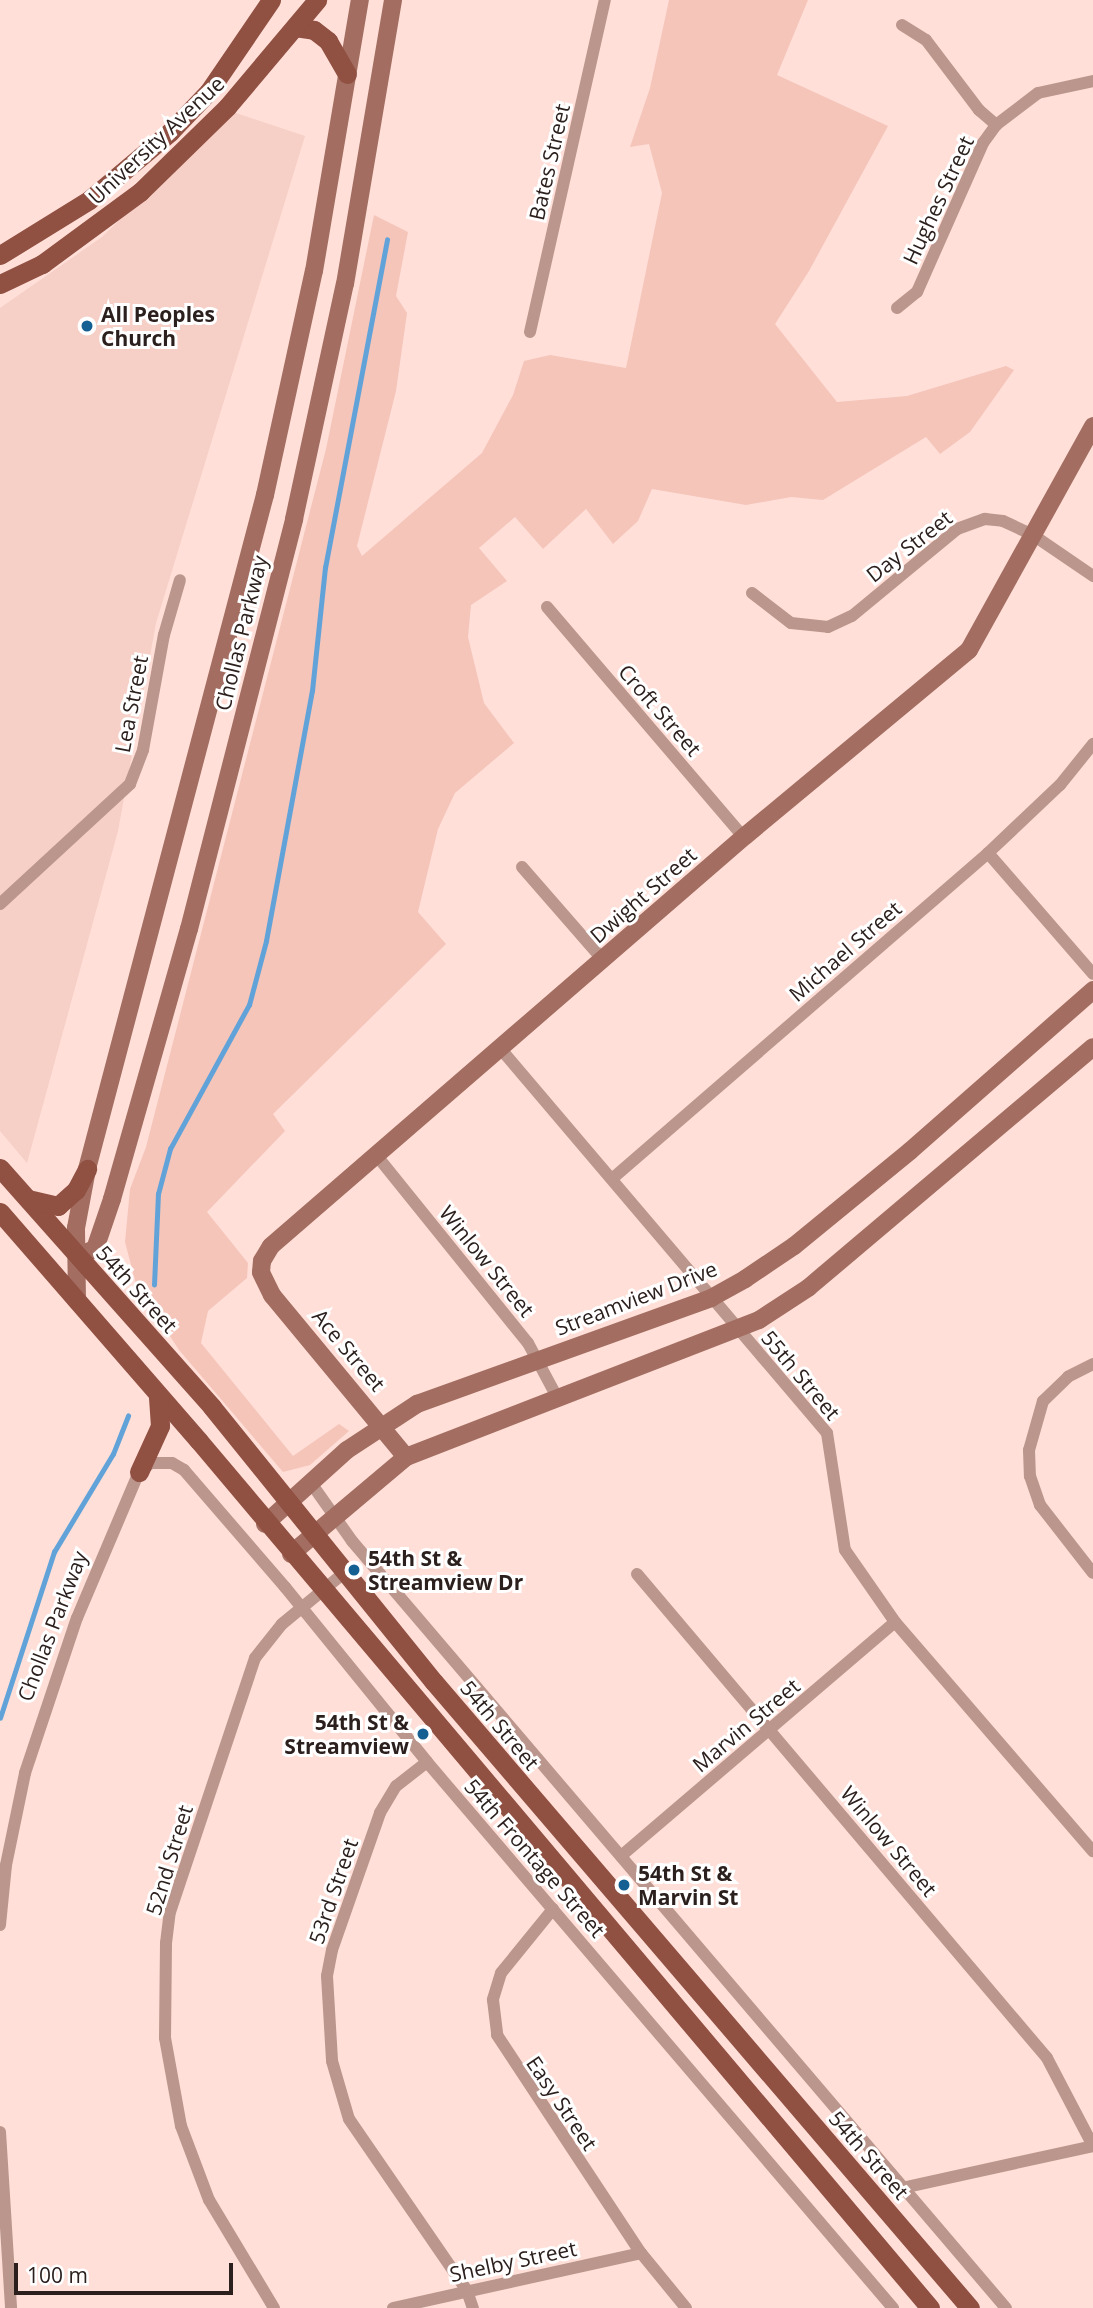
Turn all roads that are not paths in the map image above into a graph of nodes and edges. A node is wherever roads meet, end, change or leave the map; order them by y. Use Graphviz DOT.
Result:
graph roads {
  1 [pos="271,0"];
  2 [pos="317,0"];
  3 [pos="360,0"];
  4 [pos="393,0"];
  5 [pos="605,0"];
  6 [pos="902,25"];
  7 [pos="295,27"];
  8 [pos="347,74"];
  9 [pos="1093,81"];
  10 [pos="996,125"];
  11 [pos="0,255"];
  12 [pos="0,284"];
  13 [pos="897,308"];
  14 [pos="530,332"];
  15 [pos="1093,426"];
  16 [pos="1033,535"];
  17 [pos="1093,576"];
  18 [pos="180,580"];
  19 [pos="752,593"];
  20 [pos="547,607"];
  21 [pos="1093,744"];
  22 [pos="744,838"];
  23 [pos="988,853"];
  24 [pos="522,867"];
  25 [pos="0,904"];
  26 [pos="603,960"];
  27 [pos="1093,974"];
  28 [pos="1093,990"];
  29 [pos="1093,1047"];
  30 [pos="500,1048"];
  31 [pos="377,1156"];
  32 [pos="0,1167"];
  33 [pos="87,1169"];
  34 [pos="612,1178"];
  35 [pos="26,1198"];
  36 [pos="0,1212"];
  37 [pos="77,1256"];
  38 [pos="261,1272"];
  39 [pos="711,1298"];
  40 [pos="77,1301"];
  41 [pos="739,1330"];
  42 [pos="539,1359"];
  43 [pos="1093,1364"];
  44 [pos="158,1397"];
  45 [pos="557,1397"];
  46 [pos="383,1425"];
  47 [pos="405,1457"];
  48 [pos="139,1472"];
  49 [pos="311,1483"];
  50 [pos="289,1502"];
  51 [pos="335,1514"];
  52 [pos="265,1524"];
  53 [pos="313,1533"];
  54 [pos="291,1554"];
  55 [pos="345,1572"];
  56 [pos="1093,1573"];
  57 [pos="637,1574"];
  58 [pos="322,1591"];
  59 [pos="301,1607"];
  60 [pos="895,1622"];
  61 [pos="771,1730"];
  62 [pos="427,1762"];
  63 [pos="1093,1851"];
  64 [pos="621,1856"];
  65 [pos="553,1909"];
  66 [pos="0,1925"];
  67 [pos="0,2132"];
  68 [pos="1093,2146"];
  69 [pos="902,2188"];
  70 [pos="641,2253"];
  71 [pos="467,2291"];
  72 [pos="11,2308"];
  73 [pos="274,2308"];
  74 [pos="393,2308"];
  75 [pos="473,2308"];
  76 [pos="686,2308"];
  77 [pos="892,2308"];
  78 [pos="930,2308"];
  79 [pos="970,2308"];
  80 [pos="1006,2308"];
  1 -- 11 [label="main road, University Avenue"];
  2 -- 7 [label="main road, University Avenue"];
  3 -- 8 [label="main road, Chollas Parkway"];
  4 -- 37 [label="main road, Chollas Parkway"];
  5 -- 14 [label="street, Bates Street"];
  6 -- 10 [label="street"];
  7 -- 8 [label="main road"];
  7 -- 12 [label="main road, University Avenue"];
  8 -- 33 [label="main road, Chollas Parkway"];
  9 -- 10 [label="street, Hughes Street"];
  10 -- 13 [label="street, Hughes Street"];
  15 -- 16 [label="main road, Dwight Street"];
  16 -- 17 [label="street, Day Street"];
  16 -- 19 [label="street, Day Street"];
  16 -- 22 [label="main road, Dwight Street"];
  18 -- 25 [label="street, Lea Street"];
  20 -- 22 [label="street, Croft Street"];
  21 -- 23 [label="street, Michael Street"];
  22 -- 26 [label="main road, Dwight Street"];
  23 -- 27 [label="street"];
  23 -- 34 [label="street, Michael Street"];
  24 -- 26 [label="street"];
  26 -- 30 [label="main road, Dwight Street"];
  28 -- 39 [label="main road, Streamview Drive"];
  29 -- 41 [label="main road"];
  30 -- 31 [label="main road, Dwight Street"];
  30 -- 34 [label="street, 55th Street"];
  31 -- 38 [label="main road, Dwight Street"];
  31 -- 42 [label="street, Winlow Street"];
  32 -- 35 [label="main road, 54th Street"];
  33 -- 35 [label="main road"];
  33 -- 37 [label="main road, Chollas Parkway"];
  34 -- 39 [label="street, 55th Street"];
  35 -- 37 [label="main road, 54th Street"];
  36 -- 40 [label="main road"];
  37 -- 40 [label="main road, Chollas Parkway"];
  37 -- 50 [label="main road, 54th Street"];
  38 -- 46 [label="main road, Ace Street"];
  39 -- 41 [label="street, 55th Street"];
  39 -- 42 [label="main road, Streamview Drive"];
  40 -- 44 [label="main road"];
  41 -- 45 [label="main road"];
  41 -- 60 [label="street, 55th Street"];
  42 -- 45 [label="street, Winlow Street"];
  42 -- 46 [label="main road, Streamview Drive"];
  43 -- 56 [label="street"];
  44 -- 48 [label="main road"];
  44 -- 52 [label="main road"];
  45 -- 47 [label="main road"];
  46 -- 47 [label="main road, Ace Street"];
  46 -- 49 [label="main road, Streamview Drive"];
  47 -- 51 [label="main road"];
  48 -- 59 [label="street, 54th Frontage Street"];
  48 -- 66 [label="street, Chollas Parkway"];
  49 -- 50 [label="main road, Streamview Drive"];
  49 -- 51 [label="street"];
  50 -- 52 [label="main road, Streamview Drive"];
  50 -- 53 [label="main road, 54th Street"];
  51 -- 53 [label="main road"];
  51 -- 64 [label="street"];
  52 -- 54 [label="main road"];
  53 -- 54 [label="main road"];
  53 -- 55 [label="main road, 54th Street"];
  54 -- 58 [label="main road"];
  55 -- 58 [label="street, 52nd Street"];
  55 -- 79 [label="main road, 54th Street"];
  57 -- 61 [label="street, Winlow Street"];
  58 -- 59 [label="street, 52nd Street"];
  58 -- 78 [label="main road"];
  59 -- 62 [label="street, 54th Frontage Street"];
  59 -- 73 [label="street, 52nd Street"];
  60 -- 61 [label="street, Marvin Street"];
  60 -- 63 [label="street, 55th Street"];
  61 -- 64 [label="street, Marvin Street"];
  61 -- 68 [label="street, Winlow Street"];
  62 -- 65 [label="street, 54th Frontage Street"];
  62 -- 71 [label="street, 53rd Street"];
  64 -- 69 [label="street"];
  65 -- 70 [label="street, Easy Street"];
  65 -- 77 [label="street, 54th Frontage Street"];
  67 -- 72 [label="street"];
  68 -- 69 [label="street"];
  69 -- 80 [label="street"];
  70 -- 71 [label="street, Shelby Street"];
  70 -- 76 [label="street, Easy Street"];
  71 -- 74 [label="street, Shelby Street"];
  71 -- 75 [label="street, 53rd Street"];
}
